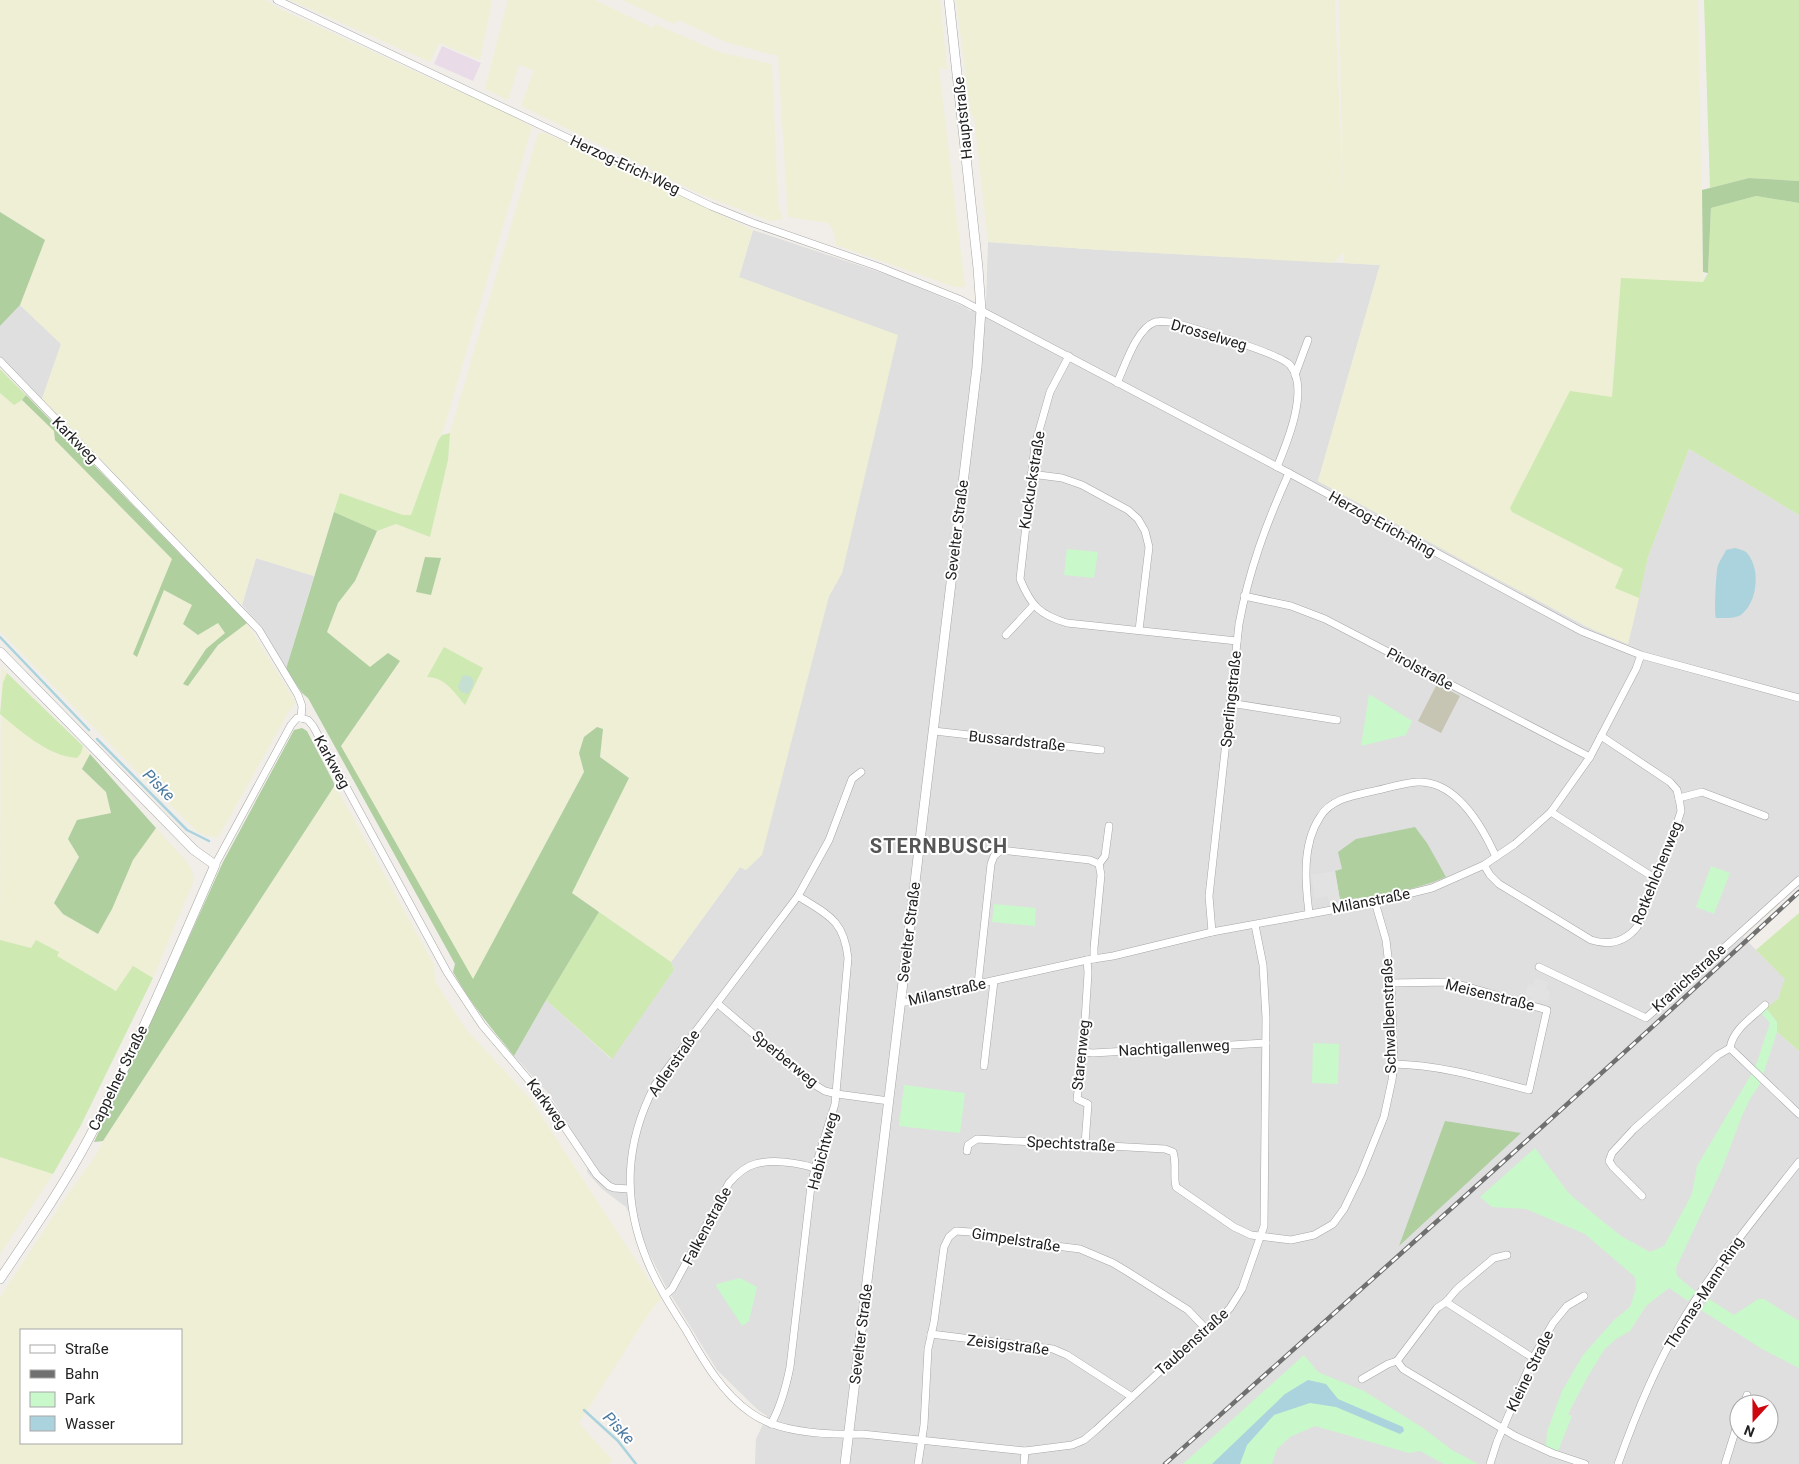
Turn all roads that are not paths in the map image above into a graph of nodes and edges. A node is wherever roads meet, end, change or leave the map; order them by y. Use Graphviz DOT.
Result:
graph roads {
  1 [pos="277,0"];
  2 [pos="949,0"];
  3 [pos="980,310"];
  4 [pos="1308,340"];
  5 [pos="1069,356"];
  6 [pos="0,361"];
  7 [pos="1295,375"];
  8 [pos="1116,382"];
  9 [pos="1277,467"];
  10 [pos="1289,473"];
  11 [pos="1031,474"];
  12 [pos="1244,596"];
  13 [pos="1033,606"];
  14 [pos="1139,630"];
  15 [pos="1006,635"];
  16 [pos="1237,641"];
  17 [pos="0,652"];
  18 [pos="1641,655"];
  19 [pos="1799,698"];
  20 [pos="1230,703"];
  21 [pos="301,718"];
  22 [pos="1338,720"];
  23 [pos="934,732"];
  24 [pos="1601,736"];
  25 [pos="1101,750"];
  26 [pos="1590,757"];
  27 [pos="861,772"];
  28 [pos="1679,798"];
  29 [pos="1551,812"];
  30 [pos="1765,816"];
  31 [pos="1109,826"];
  32 [pos="1496,857"];
  33 [pos="1099,864"];
  34 [pos="1484,865"];
  35 [pos="215,866"];
  36 [pos="1656,879"];
  37 [pos="1799,880"];
  38 [pos="798,896"];
  39 [pos="1375,902"];
  40 [pos="1309,913"];
  41 [pos="1255,925"];
  42 [pos="1212,932"];
  43 [pos="1090,960"];
  44 [pos="1539,967"];
  45 [pos="994,981"];
  46 [pos="1391,983"];
  47 [pos="978,984"];
  48 [pos="901,1002"];
  49 [pos="718,1004"];
  50 [pos="1765,1005"];
  51 [pos="1266,1044"];
  52 [pos="1730,1048"];
  53 [pos="1082,1052"];
  54 [pos="1394,1064"];
  55 [pos="984,1066"];
  56 [pos="837,1094"];
  57 [pos="889,1101"];
  58 [pos="1799,1114"];
  59 [pos="1085,1144"];
  60 [pos="967,1151"];
  61 [pos="1176,1159"];
  62 [pos="1799,1162"];
  63 [pos="815,1168"];
  64 [pos="629,1189"];
  65 [pos="1642,1196"];
  66 [pos="1262,1237"];
  67 [pos="1507,1255"];
  68 [pos="0,1279"];
  69 [pos="665,1294"];
  70 [pos="1584,1296"];
  71 [pos="1446,1302"];
  72 [pos="1206,1329"];
  73 [pos="931,1334"];
  74 [pos="1533,1358"];
  75 [pos="1397,1361"];
  76 [pos="1362,1379"];
  77 [pos="1132,1397"];
  78 [pos="771,1424"];
  79 [pos="1502,1430"];
  80 [pos="849,1434"];
  81 [pos="922,1440"];
  82 [pos="1731,1444"];
  83 [pos="1026,1451"];
  84 [pos="846,1464"];
  85 [pos="918,1464"];
  86 [pos="1024,1464"];
  87 [pos="1490,1464"];
  88 [pos="1585,1464"];
  89 [pos="1618,1464"];
  90 [pos="1725,1464"];
  1 -- 3 [label="street, Herzog-Erich-Weg"];
  2 -- 3 [label="street, Hauptstraße"];
  3 -- 5 [label="street, Herzog-Erich-Ring"];
  3 -- 23 [label="street, Sevelter Straße"];
  4 -- 7 [label="street"];
  5 -- 8 [label="street, Herzog-Erich-Ring"];
  5 -- 11 [label="street, Kuckuckstraße"];
  6 -- 21 [label="street, Karkweg"];
  7 -- 8 [label="street, Drosselweg"];
  7 -- 9 [label="street"];
  8 -- 9 [label="street, Herzog-Erich-Ring"];
  9 -- 10 [label="street, Herzog-Erich-Ring"];
  10 -- 12 [label="street, Sperlingstraße"];
  10 -- 18 [label="street, Herzog-Erich-Ring"];
  11 -- 13 [label="street, Kuckuckstraße"];
  11 -- 14 [label="street"];
  12 -- 16 [label="street, Sperlingstraße"];
  12 -- 26 [label="street, Pirolstraße"];
  13 -- 14 [label="street"];
  13 -- 15 [label="street"];
  14 -- 16 [label="street"];
  16 -- 20 [label="street, Sperlingstraße"];
  17 -- 35 [label="street"];
  18 -- 19 [label="street, Herzog-Erich-Ring"];
  18 -- 24 [label="street, Milanstraße"];
  20 -- 22 [label="street"];
  20 -- 42 [label="street, Sperlingstraße"];
  21 -- 35 [label="street, Cappelner Straße"];
  21 -- 64 [label="street, Karkweg"];
  23 -- 25 [label="street, Bussardstraße"];
  23 -- 48 [label="street, Sevelter Straße"];
  24 -- 26 [label="street, Milanstraße"];
  24 -- 28 [label="street"];
  26 -- 29 [label="street, Milanstraße"];
  27 -- 38 [label="street, Adlerstraße"];
  28 -- 30 [label="street"];
  28 -- 36 [label="street, Rotkehlchenweg"];
  29 -- 32 [label="street, Milanstraße"];
  29 -- 36 [label="street"];
  31 -- 33 [label="street"];
  32 -- 34 [label="street, Milanstraße"];
  32 -- 40 [label="street"];
  33 -- 43 [label="street, Starenweg"];
  33 -- 47 [label="street"];
  34 -- 36 [label="street, Rotkehlchenweg"];
  34 -- 39 [label="street, Milanstraße"];
  35 -- 68 [label="street, Cappelner Straße"];
  37 -- 44 [label="street, Kranichstraße"];
  38 -- 49 [label="street, Adlerstraße"];
  38 -- 56 [label="street, Habichtweg"];
  39 -- 40 [label="street, Milanstraße"];
  39 -- 46 [label="street, Schwalbenstraße"];
  40 -- 41 [label="street, Milanstraße"];
  41 -- 42 [label="street, Milanstraße"];
  41 -- 51 [label="street, Taubenstraße"];
  42 -- 43 [label="street, Milanstraße"];
  43 -- 45 [label="street, Milanstraße"];
  43 -- 53 [label="street, Starenweg"];
  45 -- 47 [label="street, Milanstraße"];
  45 -- 55 [label="street, Milanstraße"];
  46 -- 54 [label="street, Schwalbenstraße"];
  46 -- 54 [label="street, Meisenstraße"];
  47 -- 48 [label="street, Milanstraße"];
  48 -- 57 [label="street, Sevelter Straße"];
  49 -- 56 [label="street, Sperberweg"];
  49 -- 64 [label="street, Adlerstraße"];
  50 -- 52 [label="street"];
  51 -- 53 [label="street, Nachtigallenweg"];
  51 -- 66 [label="street, Taubenstraße"];
  52 -- 58 [label="street"];
  52 -- 65 [label="street"];
  53 -- 59 [label="street, Starenweg"];
  54 -- 66 [label="street, Schwalbenstraße"];
  56 -- 57 [label="street, Sperberweg"];
  56 -- 63 [label="street, Habichtweg"];
  57 -- 80 [label="street, Sevelter Straße"];
  59 -- 60 [label="street, Spechtstraße"];
  59 -- 61 [label="street, Spechtstraße"];
  61 -- 66 [label="street, Schwalbenstraße"];
  62 -- 89 [label="street, Thomas-Mann-Ring"];
  63 -- 69 [label="street, Falkenstraße"];
  63 -- 78 [label="street, Habichtweg"];
  64 -- 69 [label="street, Adlerstraße"];
  66 -- 72 [label="street, Taubenstraße"];
  67 -- 71 [label="street"];
  69 -- 78 [label="street, Adlerstraße"];
  70 -- 74 [label="street, Kleine Straße"];
  71 -- 74 [label="street"];
  71 -- 75 [label="street"];
  72 -- 73 [label="street, Gimpelstraße"];
  72 -- 77 [label="street, Taubenstraße"];
  73 -- 77 [label="street, Zeisigstraße"];
  73 -- 81 [label="street, Gimpelstraße"];
  74 -- 79 [label="street, Kleine Straße"];
  75 -- 76 [label="street"];
  75 -- 79 [label="street"];
  77 -- 83 [label="street, Taubenstraße"];
  78 -- 80 [label="street, Adlerstraße"];
  79 -- 87 [label="street, Kleine Straße"];
  79 -- 88 [label="street, Kleine Straße"];
  80 -- 81 [label="street, Taubenstraße"];
  80 -- 84 [label="street, Sevelter Straße"];
  81 -- 83 [label="street, Taubenstraße"];
  81 -- 85 [label="street, Gimpelstraße"];
  82 -- 90 [label="street"];
  83 -- 86 [label="street"];
}
